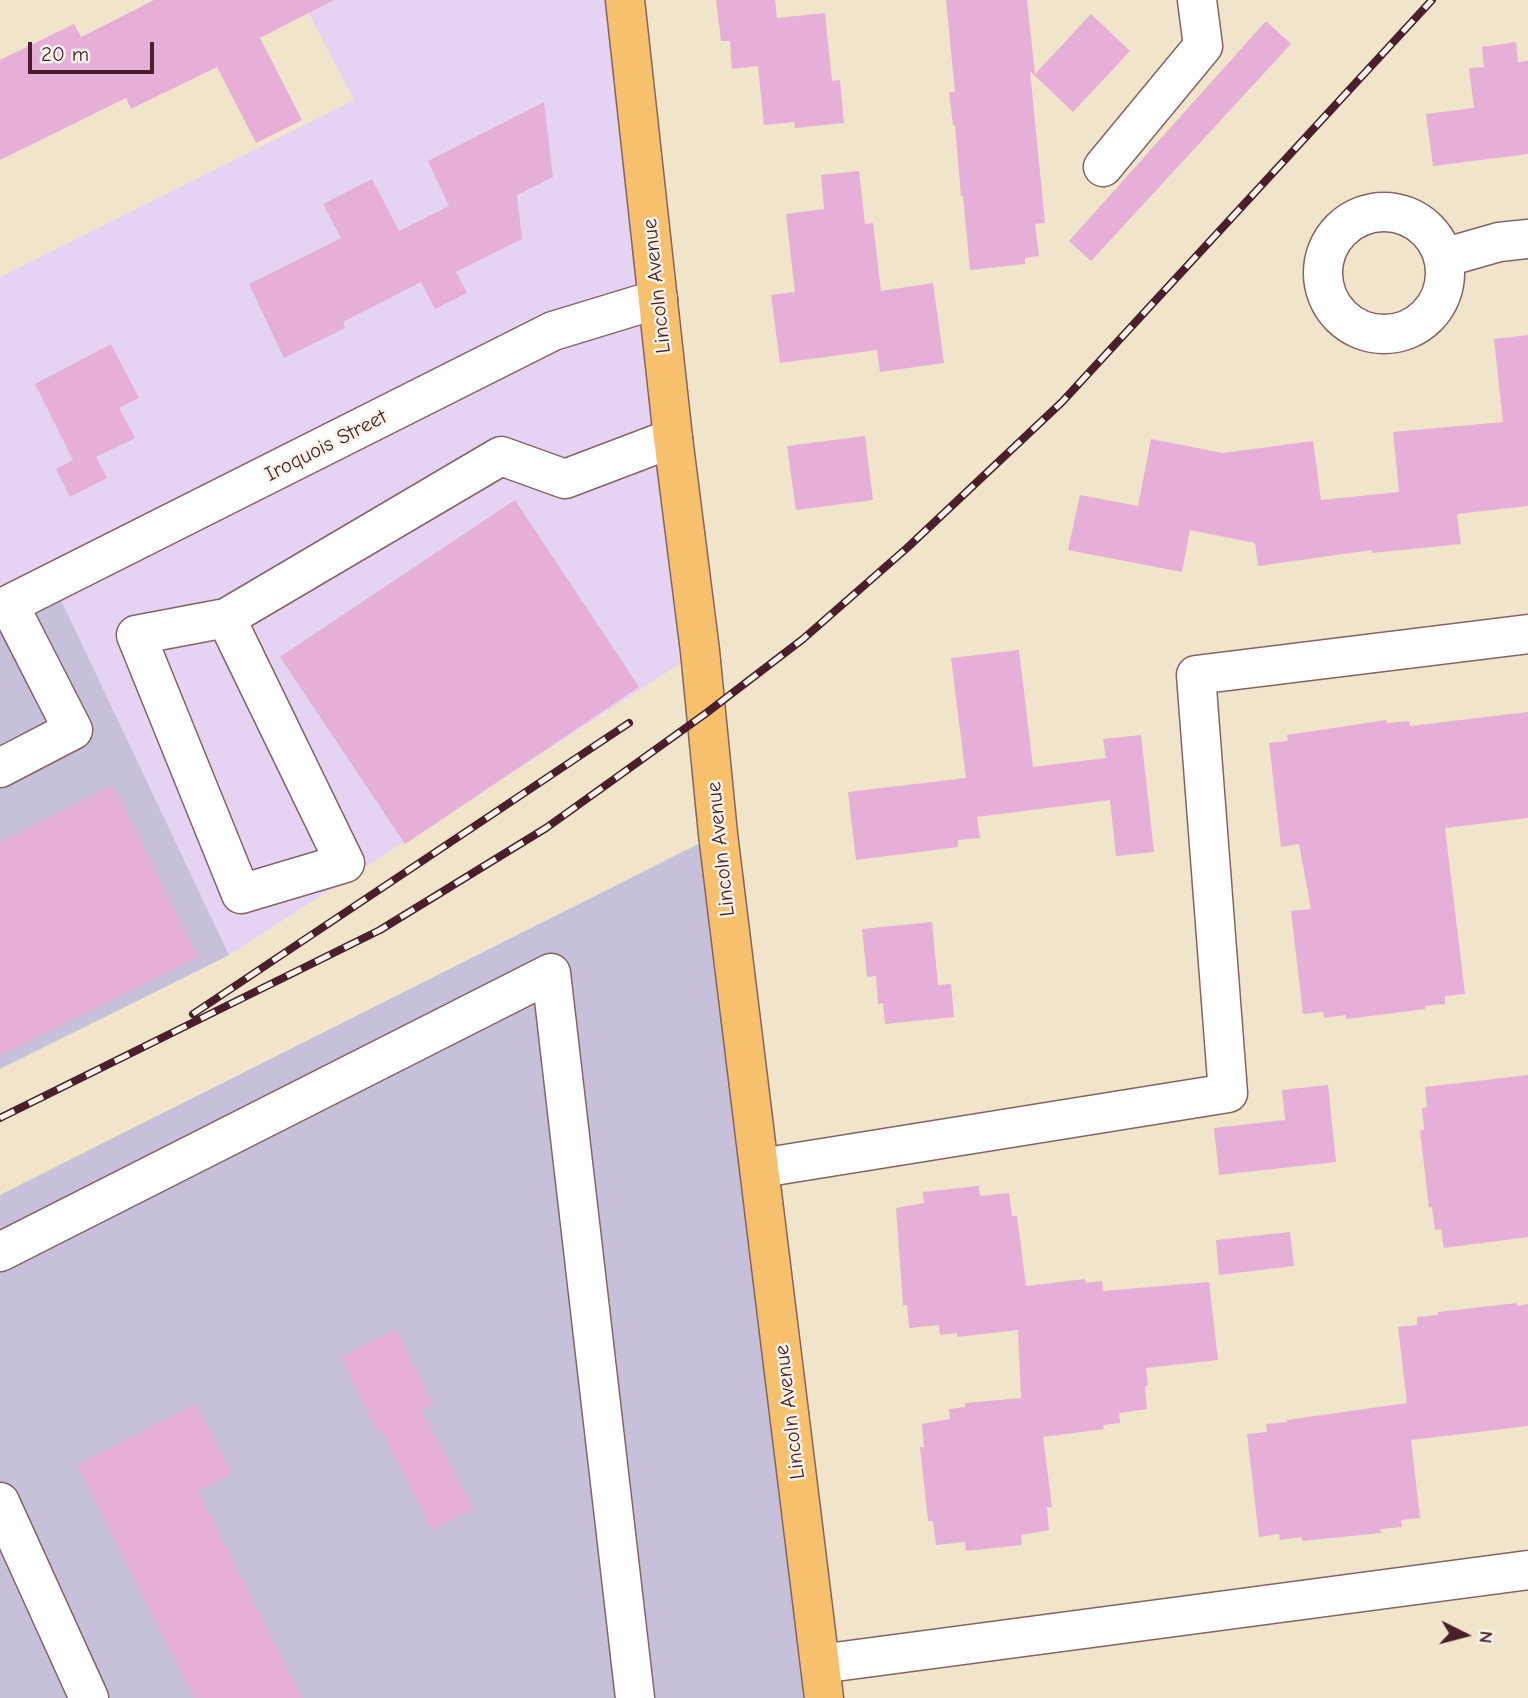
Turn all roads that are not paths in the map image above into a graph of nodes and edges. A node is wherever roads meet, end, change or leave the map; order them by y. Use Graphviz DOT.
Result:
graph roads {
  1 [pos="625,0"];
  2 [pos="1197,0"];
  3 [pos="1103,167"];
  4 [pos="1528,239"];
  5 [pos="1443,258"];
  6 [pos="658,299"];
  7 [pos="673,438"];
  8 [pos="4,607"];
  9 [pos="226,618"];
  10 [pos="1528,635"];
  11 [pos="0,768"];
  12 [pos="761,1168"];
  13 [pos="0,1252"];
  14 [pos="0,1502"];
  15 [pos="1528,1570"];
  16 [pos="822,1681"];
  17 [pos="89,1698"];
  18 [pos="635,1698"];
  1 -- 6 [label="main road, Lincoln Avenue"];
  2 -- 3 [label="street"];
  4 -- 5 [label="street"];
  6 -- 7 [label="main road, Lincoln Avenue"];
  6 -- 8 [label="street, Iroquois Street"];
  7 -- 9 [label="street"];
  7 -- 12 [label="main road, Lincoln Avenue"];
  8 -- 11 [label="street"];
  9 -- 9 [label="street"];
  10 -- 12 [label="street"];
  12 -- 16 [label="main road, Lincoln Avenue"];
  13 -- 18 [label="street"];
  14 -- 17 [label="street"];
  15 -- 16 [label="street"];
}
